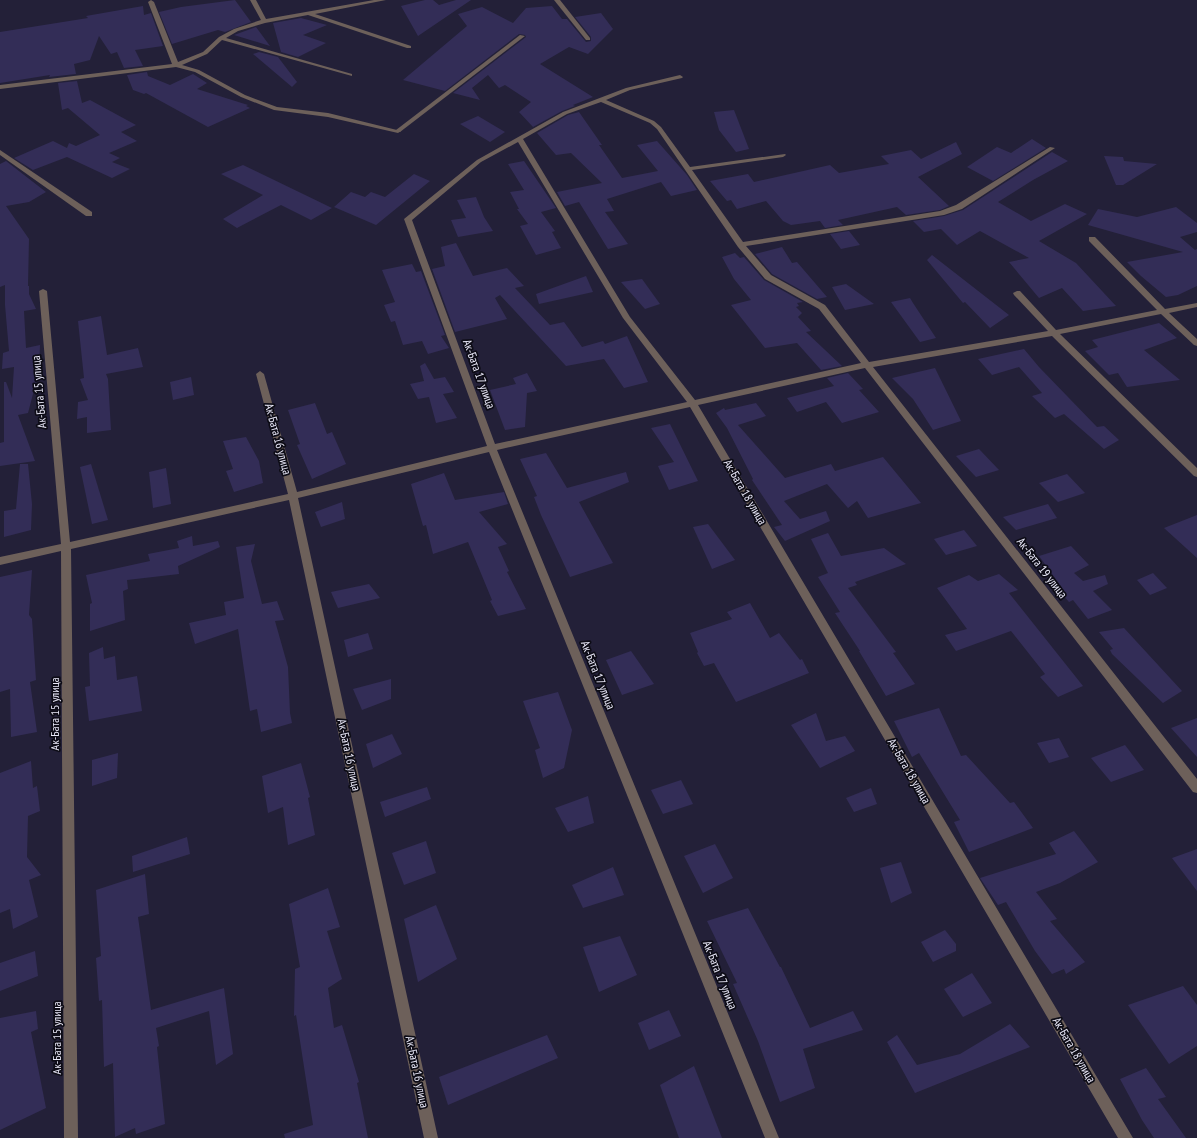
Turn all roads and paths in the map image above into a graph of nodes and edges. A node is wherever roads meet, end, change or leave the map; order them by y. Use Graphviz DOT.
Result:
graph roads {
  1 [pos="253,0"];
  2 [pos="383,0"];
  3 [pos="557,0"];
  4 [pos="364,1"];
  5 [pos="151,2"];
  6 [pos="308,13"];
  7 [pos="264,21"];
  8 [pos="522,36"];
  9 [pos="221,38"];
  10 [pos="588,39"];
  11 [pos="409,47"];
  12 [pos="176,65"];
  13 [pos="350,75"];
  14 [pos="680,77"];
  15 [pos="0,87"];
  16 [pos="602,100"];
  17 [pos="520,139"];
  18 [pos="1052,148"];
  19 [pos="0,152"];
  20 [pos="783,155"];
  21 [pos="688,170"];
  22 [pos="89,214"];
  23 [pos="1092,239"];
  24 [pos="741,245"];
  25 [pos="43,291"];
  26 [pos="1017,293"];
  27 [pos="1197,305"];
  28 [pos="1163,312"];
  29 [pos="1054,333"];
  30 [pos="1197,343"];
  31 [pos="866,364"];
  32 [pos="260,374"];
  33 [pos="694,404"];
  34 [pos="492,448"];
  35 [pos="1197,474"];
  36 [pos="293,496"];
  37 [pos="66,548"];
  38 [pos="0,561"];
  39 [pos="1197,788"];
  40 [pos="71,1138"];
  41 [pos="431,1138"];
  42 [pos="772,1138"];
  43 [pos="1126,1138"];
  1 -- 7 [label="street"];
  2 -- 4 [label="street"];
  3 -- 10 [label="street"];
  4 -- 6 [label="street"];
  5 -- 12 [label="street"];
  6 -- 7 [label="street"];
  6 -- 11 [label="street"];
  7 -- 9 [label="street"];
  8 -- 12 [label="street"];
  9 -- 12 [label="street"];
  9 -- 13 [label="street"];
  12 -- 15 [label="street"];
  14 -- 16 [label="street"];
  16 -- 17 [label="street"];
  16 -- 21 [label="street, Ак-Бата 19 улица"];
  17 -- 33 [label="street, Ак-Бата 18 улица"];
  17 -- 34 [label="street, Ак-Бата 17 улица"];
  18 -- 24 [label="street"];
  19 -- 22 [label="street"];
  20 -- 21 [label="street"];
  21 -- 24 [label="street, Ак-Бата 19 улица"];
  23 -- 28 [label="street"];
  24 -- 31 [label="street, Ак-Бата 19 улица"];
  25 -- 37 [label="street, Ак-Бата 15 улица"];
  26 -- 29 [label="street"];
  27 -- 28 [label="street"];
  28 -- 29 [label="street"];
  28 -- 30 [label="street"];
  29 -- 31 [label="street"];
  29 -- 35 [label="street"];
  31 -- 33 [label="street"];
  31 -- 39 [label="street, Ак-Бата 19 улица"];
  32 -- 36 [label="street, Ак-Бата 16 улица"];
  33 -- 34 [label="street"];
  33 -- 43 [label="street, Ак-Бата 18 улица"];
  34 -- 36 [label="street"];
  34 -- 42 [label="street, Ак-Бата 17 улица"];
  36 -- 37 [label="street"];
  36 -- 41 [label="street, Ак-Бата 16 улица"];
  37 -- 38 [label="street"];
  37 -- 40 [label="street, Ак-Бата 15 улица"];
}
